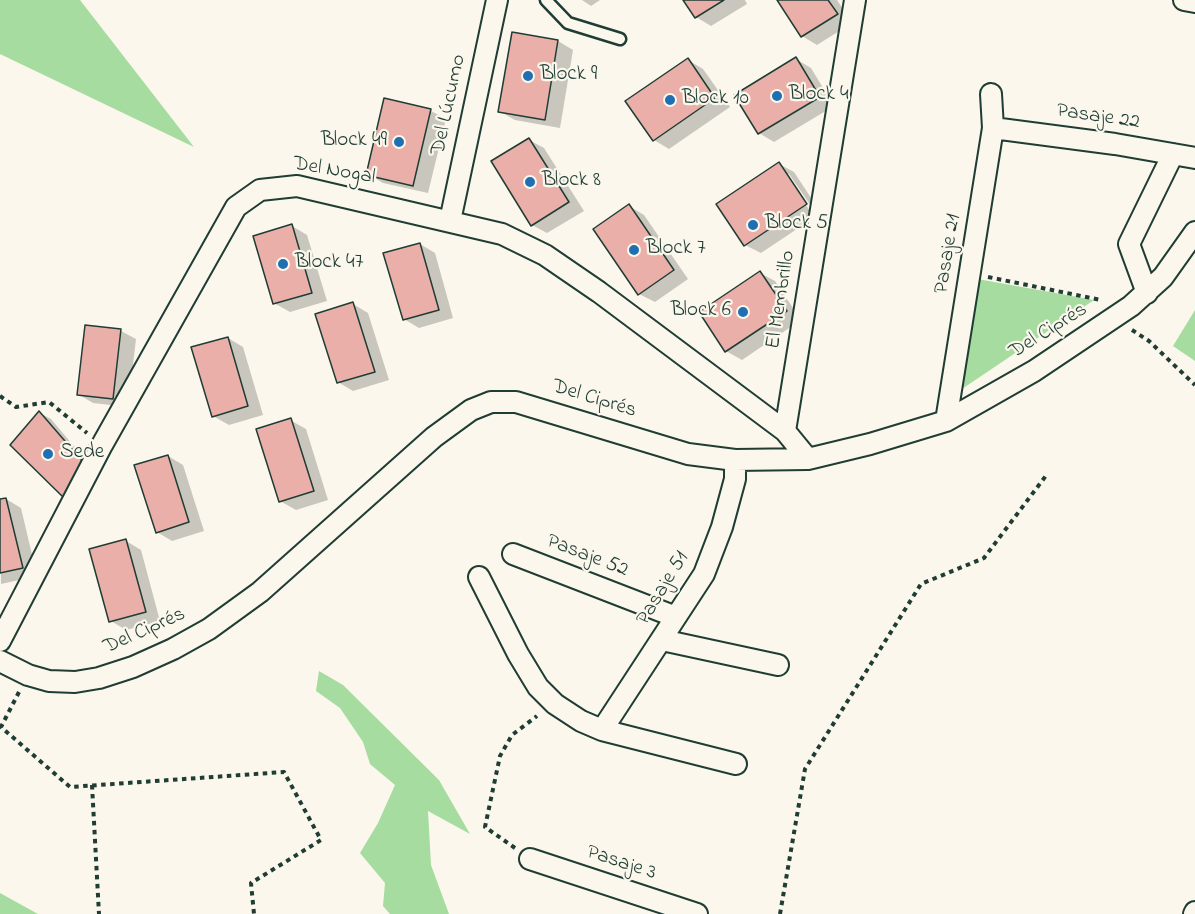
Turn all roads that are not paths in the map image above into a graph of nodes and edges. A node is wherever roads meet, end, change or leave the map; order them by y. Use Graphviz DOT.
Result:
graph roads {
  1 [pos="497,0"];
  2 [pos="546,0"];
  3 [pos="855,0"];
  4 [pos="1184,0"];
  5 [pos="1195,2"];
  6 [pos="620,39"];
  7 [pos="991,94"];
  8 [pos="993,128"];
  9 [pos="1173,154"];
  10 [pos="1195,158"];
  11 [pos="450,220"];
  12 [pos="1195,232"];
  13 [pos="1147,293"];
  14 [pos="946,421"];
  15 [pos="785,431"];
  16 [pos="808,459"];
  17 [pos="735,460"];
  18 [pos="513,554"];
  19 [pos="479,577"];
  20 [pos="676,617"];
  21 [pos="662,640"];
  22 [pos="0,641"];
  23 [pos="0,662"];
  24 [pos="778,665"];
  25 [pos="602,730"];
  26 [pos="736,764"];
  27 [pos="530,859"];
  28 [pos="698,914"];
  1 -- 11 [label="street, Del Lúcumo"];
  2 -- 6 [label="lane"];
  3 -- 15 [label="street, El Membrillo"];
  4 -- 5 [label="street"];
  7 -- 8 [label="street, Pasaje 21"];
  8 -- 9 [label="street, Pasaje 22"];
  8 -- 14 [label="street, Pasaje 21"];
  9 -- 10 [label="street, Pasaje 22"];
  9 -- 13 [label="street"];
  11 -- 15 [label="street, Del Nogal"];
  11 -- 22 [label="street, Del Nogal"];
  12 -- 13 [label="street, Del Ciprés"];
  13 -- 14 [label="street, Del Ciprés"];
  14 -- 16 [label="street, Del Ciprés"];
  15 -- 16 [label="street"];
  16 -- 17 [label="street, Del Ciprés"];
  17 -- 20 [label="street, Pasaje 51"];
  17 -- 23 [label="street, Del Ciprés"];
  18 -- 20 [label="street, Pasaje 52"];
  19 -- 25 [label="street"];
  20 -- 21 [label="street, Pasaje 51"];
  21 -- 24 [label="street"];
  21 -- 25 [label="street, Pasaje 51"];
  25 -- 26 [label="street"];
  27 -- 28 [label="street, Pasaje 3"];
}
